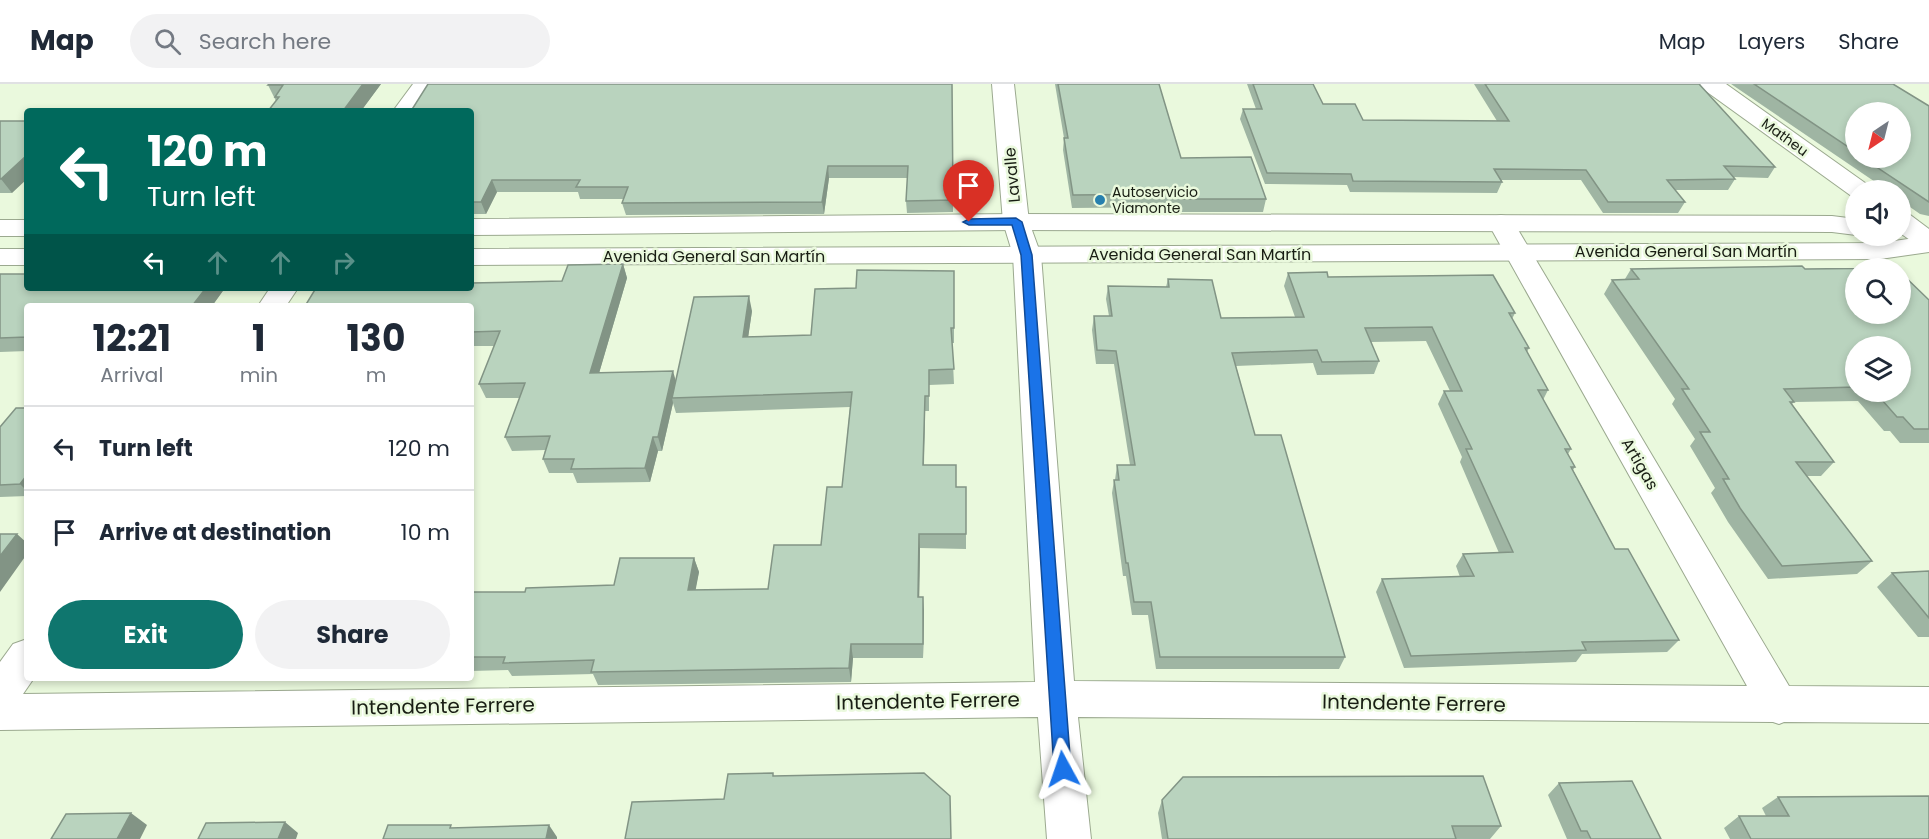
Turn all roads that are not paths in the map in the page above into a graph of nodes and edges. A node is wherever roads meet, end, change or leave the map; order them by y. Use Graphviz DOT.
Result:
graph roads {
  1 [pos="424,84"];
  2 [pos="1003,84"];
  3 [pos="1711,84"];
  4 [pos="407,108"];
  5 [pos="1845,180"];
  6 [pos="1016,222"];
  7 [pos="1501,223"];
  8 [pos="1845,226"];
  9 [pos="474,227"];
  10 [pos="0,228"];
  11 [pos="24,228"];
  12 [pos="1911,228"];
  13 [pos="1911,238"];
  14 [pos="1929,242"];
  15 [pos="1518,251"];
  16 [pos="1027,255"];
  17 [pos="0,257"];
  18 [pos="24,257"];
  19 [pos="474,257"];
  20 [pos="24,660"];
  21 [pos="0,694"];
  22 [pos="1056,699"];
  23 [pos="1929,705"];
  24 [pos="1779,706"];
  25 [pos="0,712"];
  26 [pos="1069,839"];
  1 -- 4 [label="street"];
  2 -- 6 [label="street, Lavalle"];
  3 -- 5 [label="street, Matheu"];
  6 -- 7 [label="street, Avenida General San Martín"];
  6 -- 9 [label="street, Avenida General San Martín"];
  6 -- 16 [label="street, Lavalle"];
  7 -- 8 [label="street, Avenida General San Martín"];
  7 -- 15 [label="street, Artigas"];
  10 -- 11 [label="street"];
  12 -- 14 [label="street"];
  13 -- 14 [label="street"];
  14 -- 15 [label="street, Avenida General San Martín"];
  15 -- 16 [label="street, Avenida General San Martín"];
  15 -- 24 [label="street, Artigas"];
  16 -- 19 [label="street, Avenida General San Martín"];
  16 -- 22 [label="street, Lavalle"];
  17 -- 18 [label="street"];
  20 -- 21 [label="street"];
  22 -- 24 [label="street, Intendente Ferrere"];
  22 -- 25 [label="street, Intendente Ferrere"];
  22 -- 26 [label="street, Lavalle"];
  23 -- 24 [label="street, Intendente Ferrere"];
}
